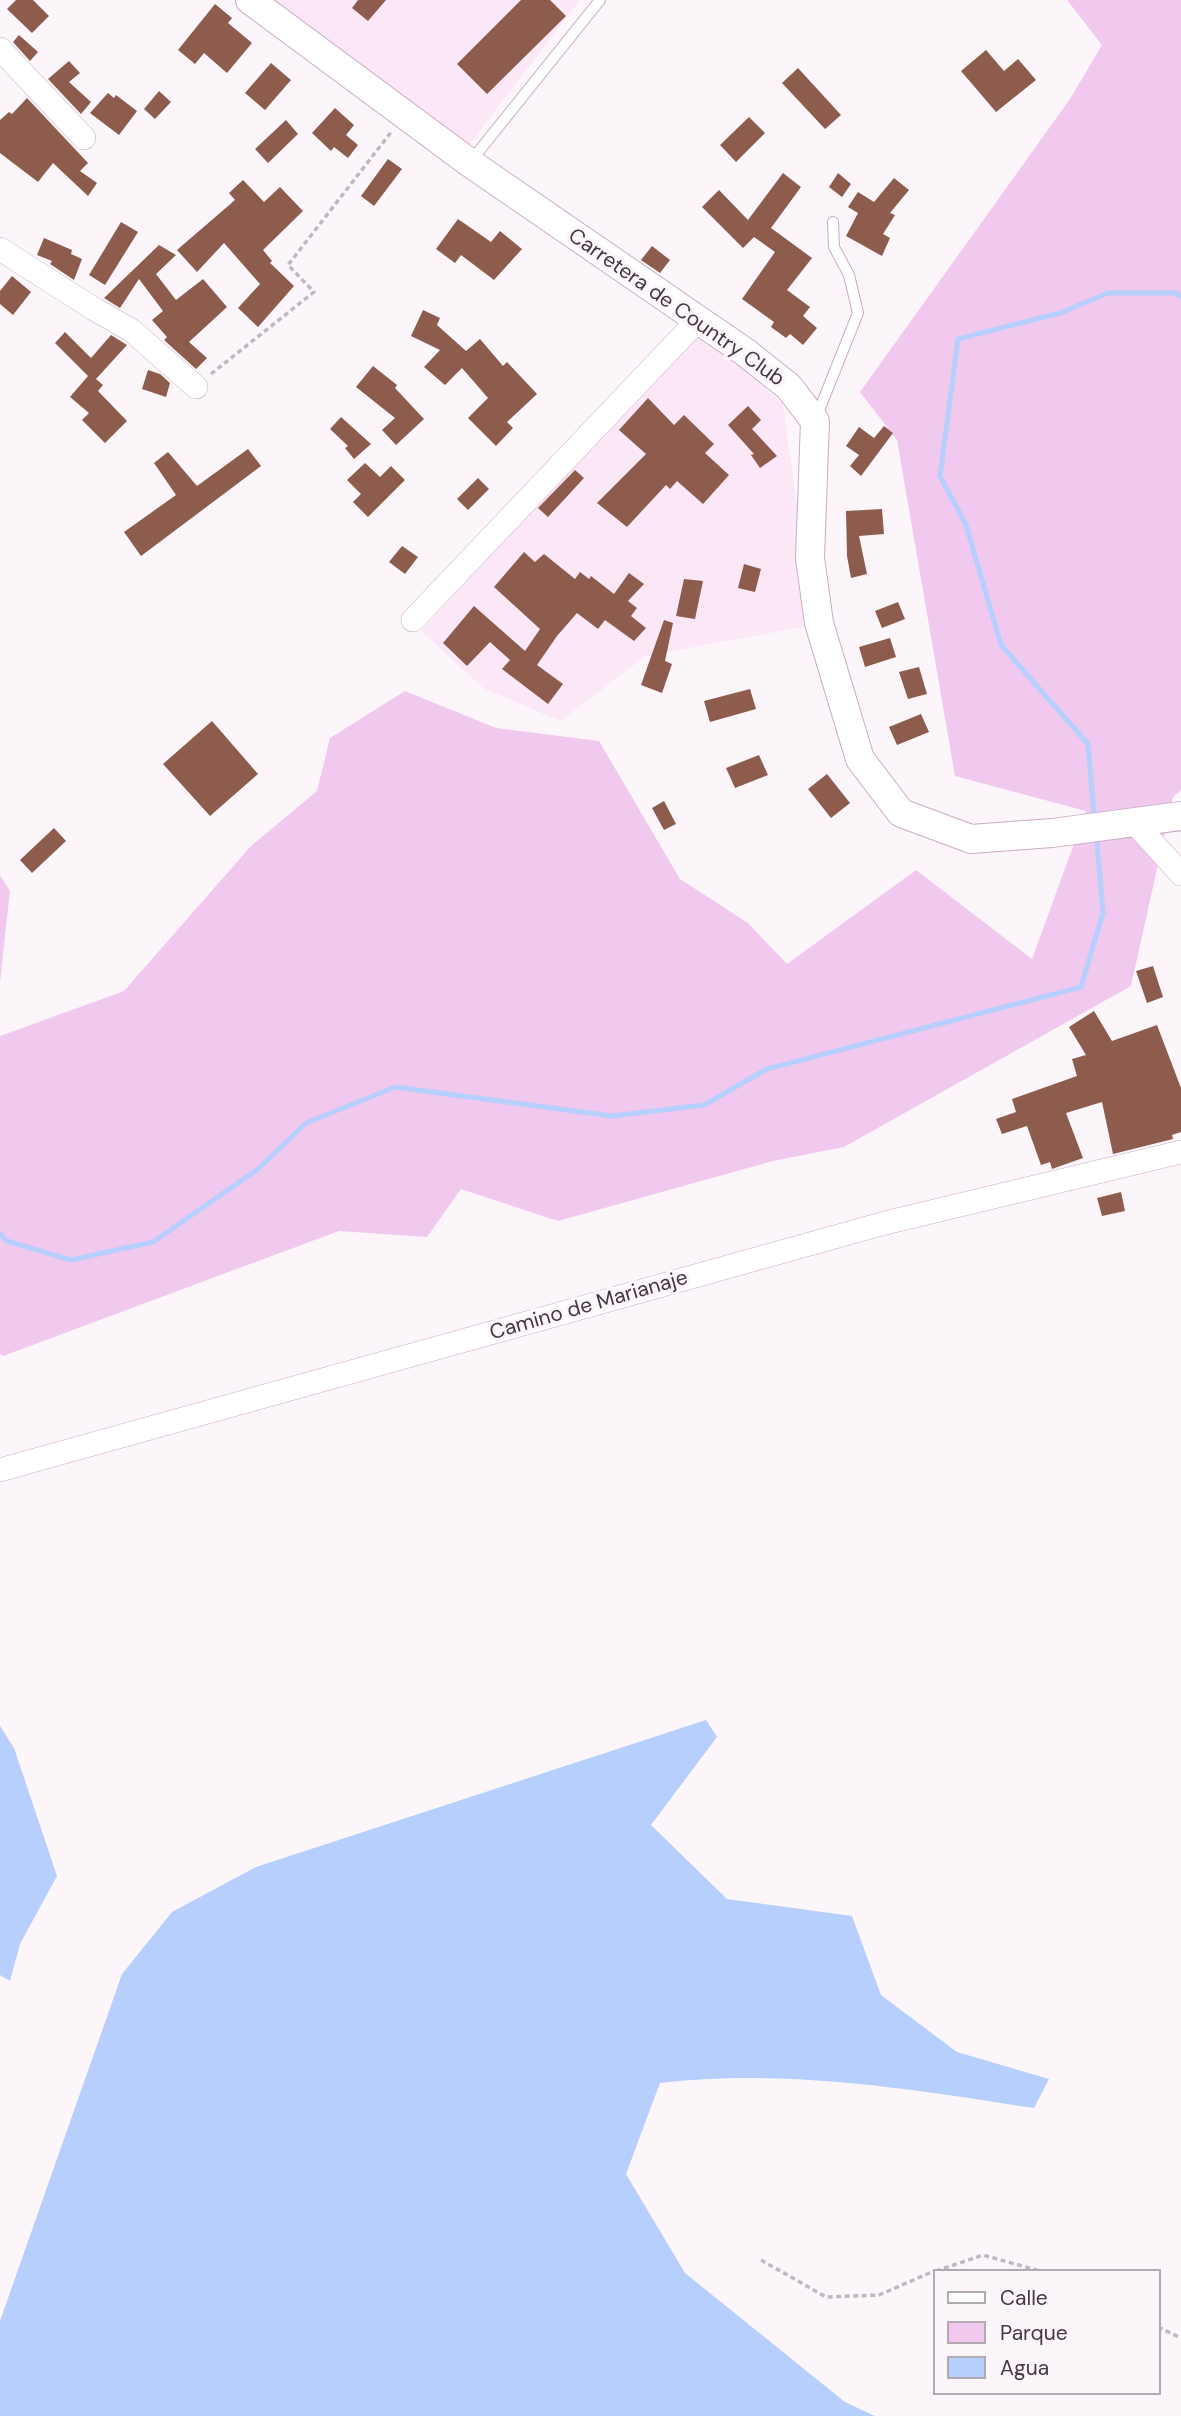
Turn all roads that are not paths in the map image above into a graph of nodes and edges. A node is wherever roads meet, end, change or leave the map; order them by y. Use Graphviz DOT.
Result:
graph roads {
  1 [pos="250,0"];
  2 [pos="600,0"];
  3 [pos="0,49"];
  4 [pos="83,138"];
  5 [pos="470,163"];
  6 [pos="833,222"];
  7 [pos="0,249"];
  8 [pos="697,321"];
  9 [pos="195,387"];
  10 [pos="815,421"];
  11 [pos="413,620"];
  12 [pos="1175,819"];
  13 [pos="1135,823"];
  14 [pos="1181,874"];
  15 [pos="1181,1152"];
  16 [pos="0,1470"];
  1 -- 5 [label="street, Carretera de Country Club"];
  2 -- 5 [label="lane"];
  3 -- 4 [label="street"];
  5 -- 8 [label="street, Carretera de Country Club"];
  6 -- 10 [label="lane"];
  7 -- 9 [label="street"];
  8 -- 10 [label="street, Carretera de Country Club"];
  8 -- 11 [label="street"];
  10 -- 13 [label="street"];
  12 -- 13 [label="street"];
  13 -- 14 [label="street"];
  15 -- 16 [label="street, Camino de Marianaje"];
}
